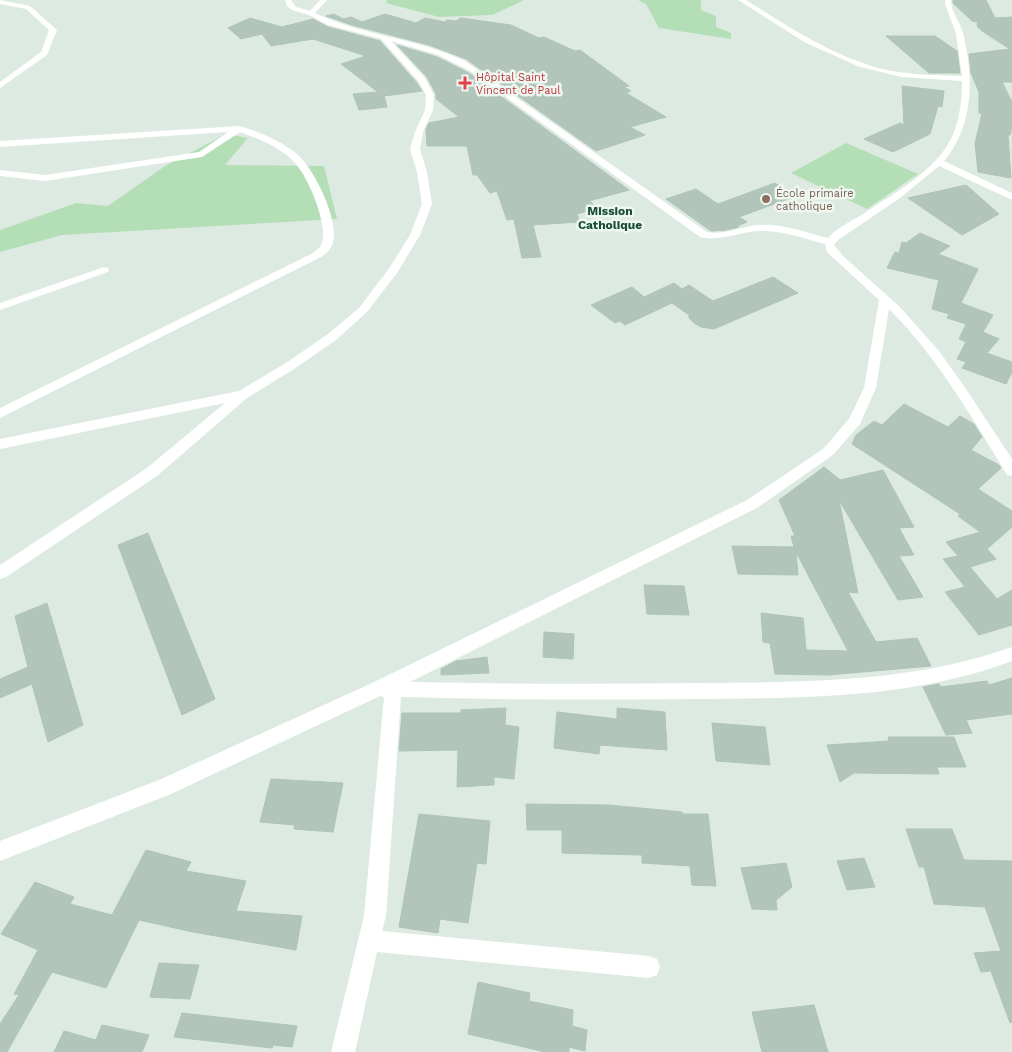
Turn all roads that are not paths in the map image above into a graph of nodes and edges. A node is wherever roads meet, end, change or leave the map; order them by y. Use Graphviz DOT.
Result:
graph roads {
  1 [pos="288,0"];
  2 [pos="324,0"];
  3 [pos="741,0"];
  4 [pos="948,0"];
  5 [pos="0,2"];
  6 [pos="311,13"];
  7 [pos="384,37"];
  8 [pos="966,79"];
  9 [pos="0,86"];
  10 [pos="238,129"];
  11 [pos="0,144"];
  12 [pos="938,162"];
  13 [pos="0,173"];
  14 [pos="1012,196"];
  15 [pos="830,242"];
  16 [pos="104,270"];
  17 [pos="885,299"];
  18 [pos="0,307"];
  19 [pos="242,395"];
  20 [pos="0,414"];
  21 [pos="0,444"];
  22 [pos="1012,471"];
  23 [pos="0,573"];
  24 [pos="1012,654"];
  25 [pos="385,689"];
  26 [pos="0,851"];
  27 [pos="370,940"];
  28 [pos="649,967"];
  29 [pos="343,1052"];
  1 -- 6 [label="street"];
  2 -- 6 [label="street"];
  3 -- 8 [label="street"];
  4 -- 8 [label="street"];
  5 -- 9 [label="street"];
  6 -- 7 [label="street"];
  7 -- 15 [label="street"];
  7 -- 19 [label="street"];
  8 -- 12 [label="street"];
  10 -- 11 [label="street"];
  10 -- 13 [label="street"];
  10 -- 20 [label="street"];
  12 -- 14 [label="street"];
  12 -- 15 [label="street"];
  15 -- 17 [label="street"];
  16 -- 18 [label="street"];
  17 -- 22 [label="street"];
  17 -- 25 [label="street"];
  19 -- 21 [label="street"];
  19 -- 23 [label="street"];
  24 -- 25 [label="street"];
  25 -- 26 [label="street"];
  25 -- 27 [label="street"];
  27 -- 28 [label="street"];
  27 -- 29 [label="street"];
}
